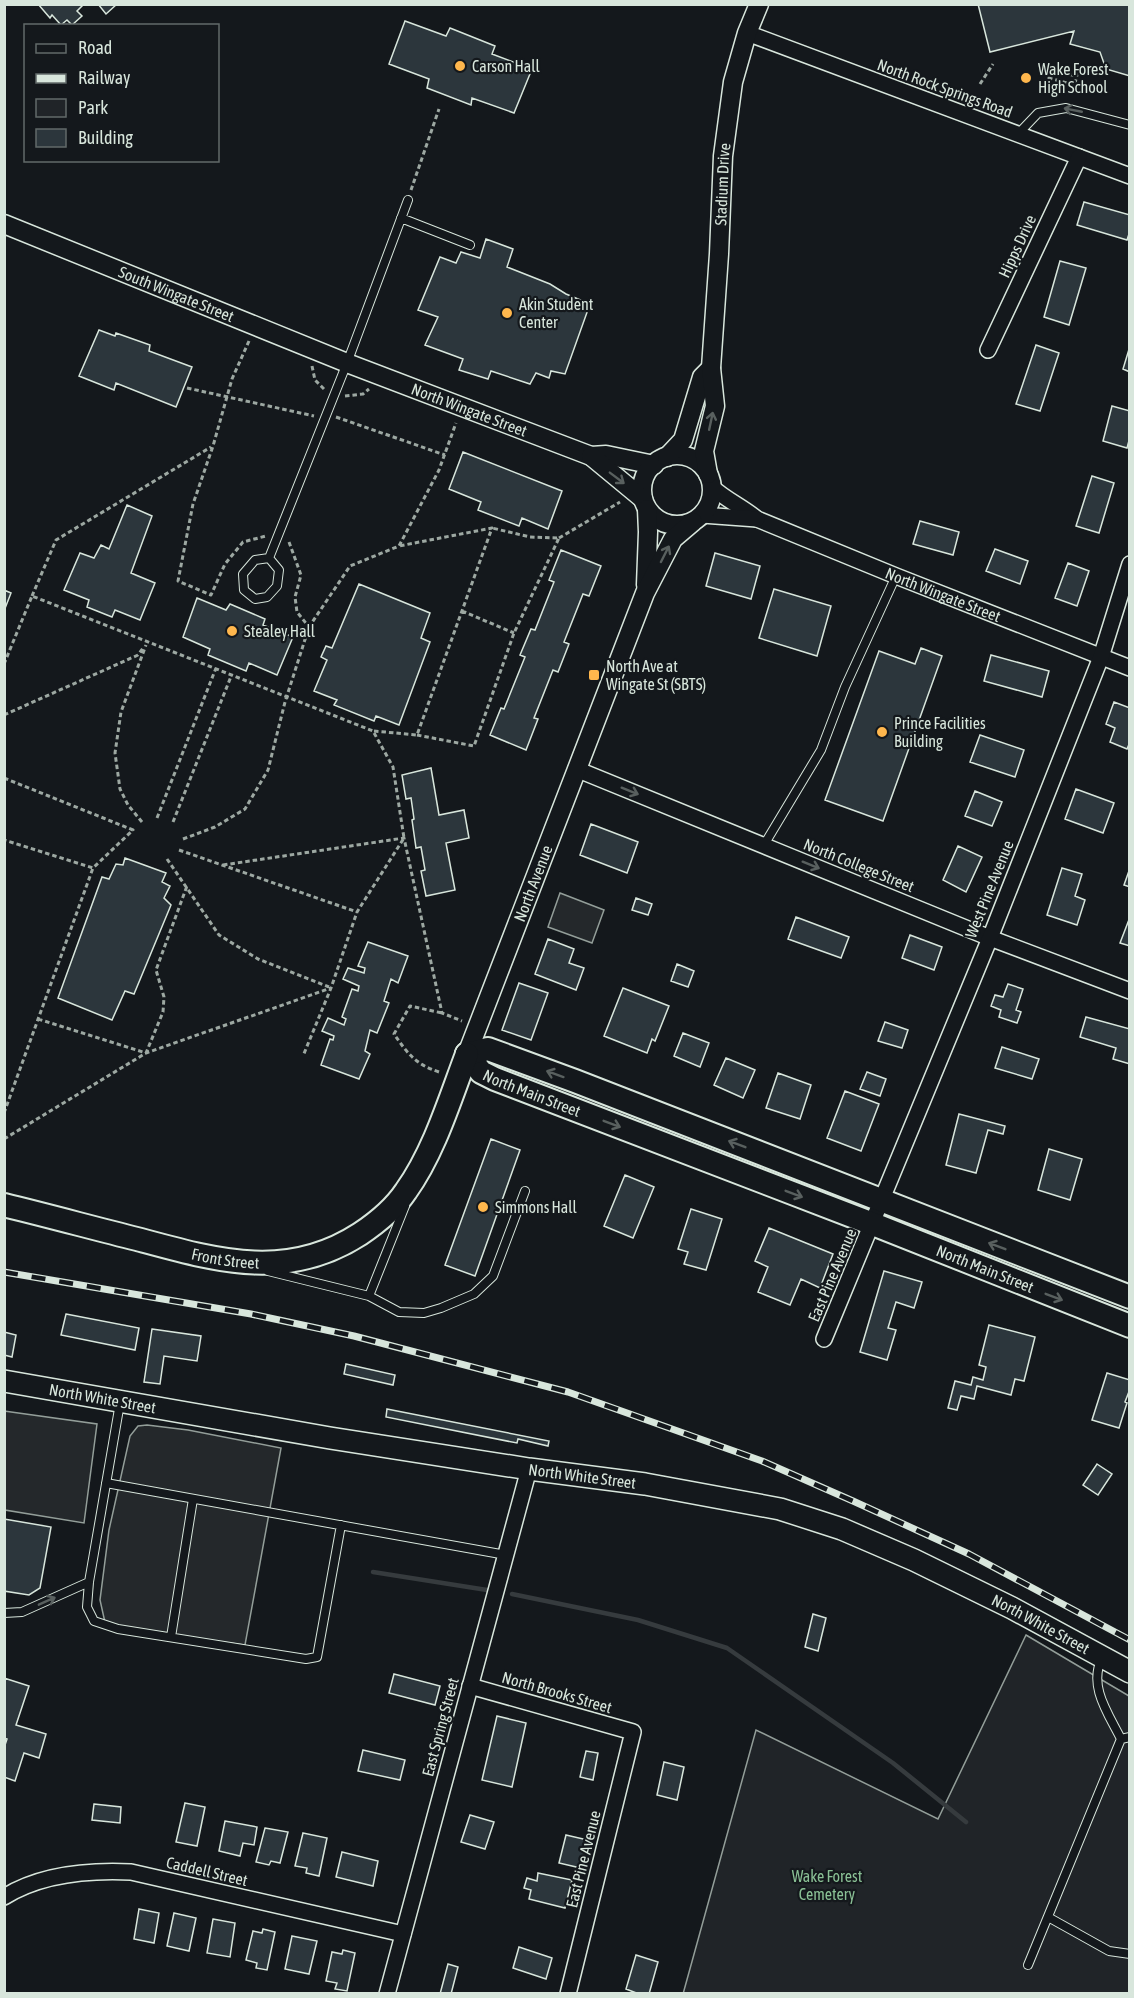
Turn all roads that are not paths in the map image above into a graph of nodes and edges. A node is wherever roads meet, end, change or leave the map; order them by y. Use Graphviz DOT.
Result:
graph roads {
  1 [pos="759,4"];
  2 [pos="747,33"];
  3 [pos="1130,124"];
  4 [pos="1018,134"];
  5 [pos="1079,157"];
  6 [pos="1130,176"];
  7 [pos="408,201"];
  8 [pos="401,218"];
  9 [pos="4,225"];
  10 [pos="470,245"];
  11 [pos="988,350"];
  12 [pos="347,363"];
  13 [pos="711,368"];
  14 [pos="591,456"];
  15 [pos="660,460"];
  16 [pos="710,481"];
  17 [pos="639,502"];
  18 [pos="698,519"];
  19 [pos="757,519"];
  20 [pos="268,558"];
  21 [pos="1130,564"];
  22 [pos="896,576"];
  23 [pos="645,593"];
  24 [pos="1101,657"];
  25 [pos="1130,668"];
  26 [pos="576,769"];
  27 [pos="764,845"];
  28 [pos="990,938"];
  29 [pos="1130,991"];
  30 [pos="467,1054"];
  31 [pos="418,1173"];
  32 [pos="525,1191"];
  33 [pos="881,1201"];
  34 [pos="4,1205"];
  35 [pos="873,1224"];
  36 [pos="232,1262"];
  37 [pos="369,1296"];
  38 [pos="1130,1297"];
  39 [pos="1130,1326"];
  40 [pos="824,1339"];
  41 [pos="4,1382"];
  42 [pos="120,1401"];
  43 [pos="529,1469"];
  44 [pos="106,1483"];
  45 [pos="193,1499"];
  46 [pos="341,1526"];
  47 [pos="506,1555"];
  48 [pos="89,1582"];
  49 [pos="4,1613"];
  50 [pos="171,1637"];
  51 [pos="1102,1656"];
  52 [pos="1130,1672"];
  53 [pos="470,1686"];
  54 [pos="633,1733"];
  55 [pos="1125,1738"];
  56 [pos="4,1897"];
  57 [pos="1048,1917"];
  58 [pos="403,1934"];
  59 [pos="1130,1954"];
  60 [pos="1028,1965"];
  61 [pos="387,1994"];
  62 [pos="568,1994"];
  1 -- 2 [label="street, Stadium Drive"];
  2 -- 4 [label="street, North Rock Springs Road"];
  2 -- 13 [label="street, Stadium Drive"];
  3 -- 4 [label="lane, one-way"];
  4 -- 5 [label="street, North Rock Springs Road"];
  5 -- 6 [label="street, North Rock Springs Road"];
  5 -- 11 [label="street, Hipps Drive"];
  7 -- 8 [label="lane"];
  8 -- 10 [label="lane"];
  8 -- 12 [label="lane"];
  9 -- 12 [label="street, South Wingate Street"];
  12 -- 14 [label="street, North Wingate Street"];
  12 -- 20 [label="lane"];
  13 -- 15 [label="street, Stadium Drive"];
  16 -- 13 [label="street, Stadium Drive, one-way"];
  14 -- 15 [label="street, North Wingate Street"];
  14 -- 17 [label="street, North Wingate Street, one-way"];
  15 -- 16 [label="street"];
  15 -- 17 [label="street"];
  16 -- 18 [label="street"];
  16 -- 19 [label="street, North Wingate Street"];
  17 -- 18 [label="street"];
  17 -- 23 [label="street, North Avenue"];
  18 -- 19 [label="street, North Wingate Street"];
  23 -- 18 [label="street, North Avenue, one-way"];
  19 -- 22 [label="street, North Wingate Street"];
  20 -- 20 [label="lane"];
  21 -- 24 [label="street, West Pine Avenue"];
  22 -- 24 [label="street, North Wingate Street"];
  22 -- 27 [label="lane"];
  23 -- 26 [label="street, North Avenue"];
  24 -- 25 [label="street, North Wingate Street"];
  24 -- 28 [label="street, West Pine Avenue"];
  26 -- 27 [label="street, North College Street, one-way"];
  26 -- 30 [label="street, North Avenue"];
  27 -- 28 [label="street, North College Street, one-way"];
  28 -- 29 [label="street, North College Street"];
  28 -- 33 [label="street, West Pine Avenue"];
  30 -- 31 [label="main road, North Avenue"];
  33 -- 30 [label="main road, North Main Street, one-way"];
  30 -- 35 [label="main road, North Main Street, one-way"];
  31 -- 36 [label="main road, Front Street"];
  31 -- 37 [label="lane"];
  32 -- 37 [label="lane"];
  33 -- 35 [label="street, West Pine Avenue"];
  38 -- 33 [label="main road, North Main Street, one-way"];
  34 -- 36 [label="main road, Front Street"];
  35 -- 39 [label="main road, North Main Street, one-way"];
  35 -- 40 [label="street, East Pine Avenue"];
  36 -- 37 [label="lane"];
  41 -- 42 [label="main road, North White Street"];
  42 -- 43 [label="main road, North White Street"];
  42 -- 44 [label="lane"];
  43 -- 47 [label="street, East Spring Street"];
  43 -- 51 [label="main road, North White Street"];
  44 -- 45 [label="lane"];
  44 -- 48 [label="lane"];
  45 -- 46 [label="lane"];
  45 -- 50 [label="lane"];
  46 -- 47 [label="lane"];
  46 -- 50 [label="lane"];
  47 -- 53 [label="street, East Spring Street"];
  49 -- 48 [label="lane, one-way"];
  48 -- 50 [label="lane"];
  51 -- 52 [label="main road, North White Street"];
  51 -- 55 [label="lane"];
  53 -- 54 [label="street, North Brooks Street"];
  53 -- 58 [label="street, East Spring Street"];
  54 -- 62 [label="street, East Pine Avenue"];
  55 -- 57 [label="lane"];
  56 -- 58 [label="street, Caddell Street"];
  57 -- 59 [label="lane"];
  57 -- 60 [label="lane"];
  58 -- 61 [label="street, East Spring Street"];
}
